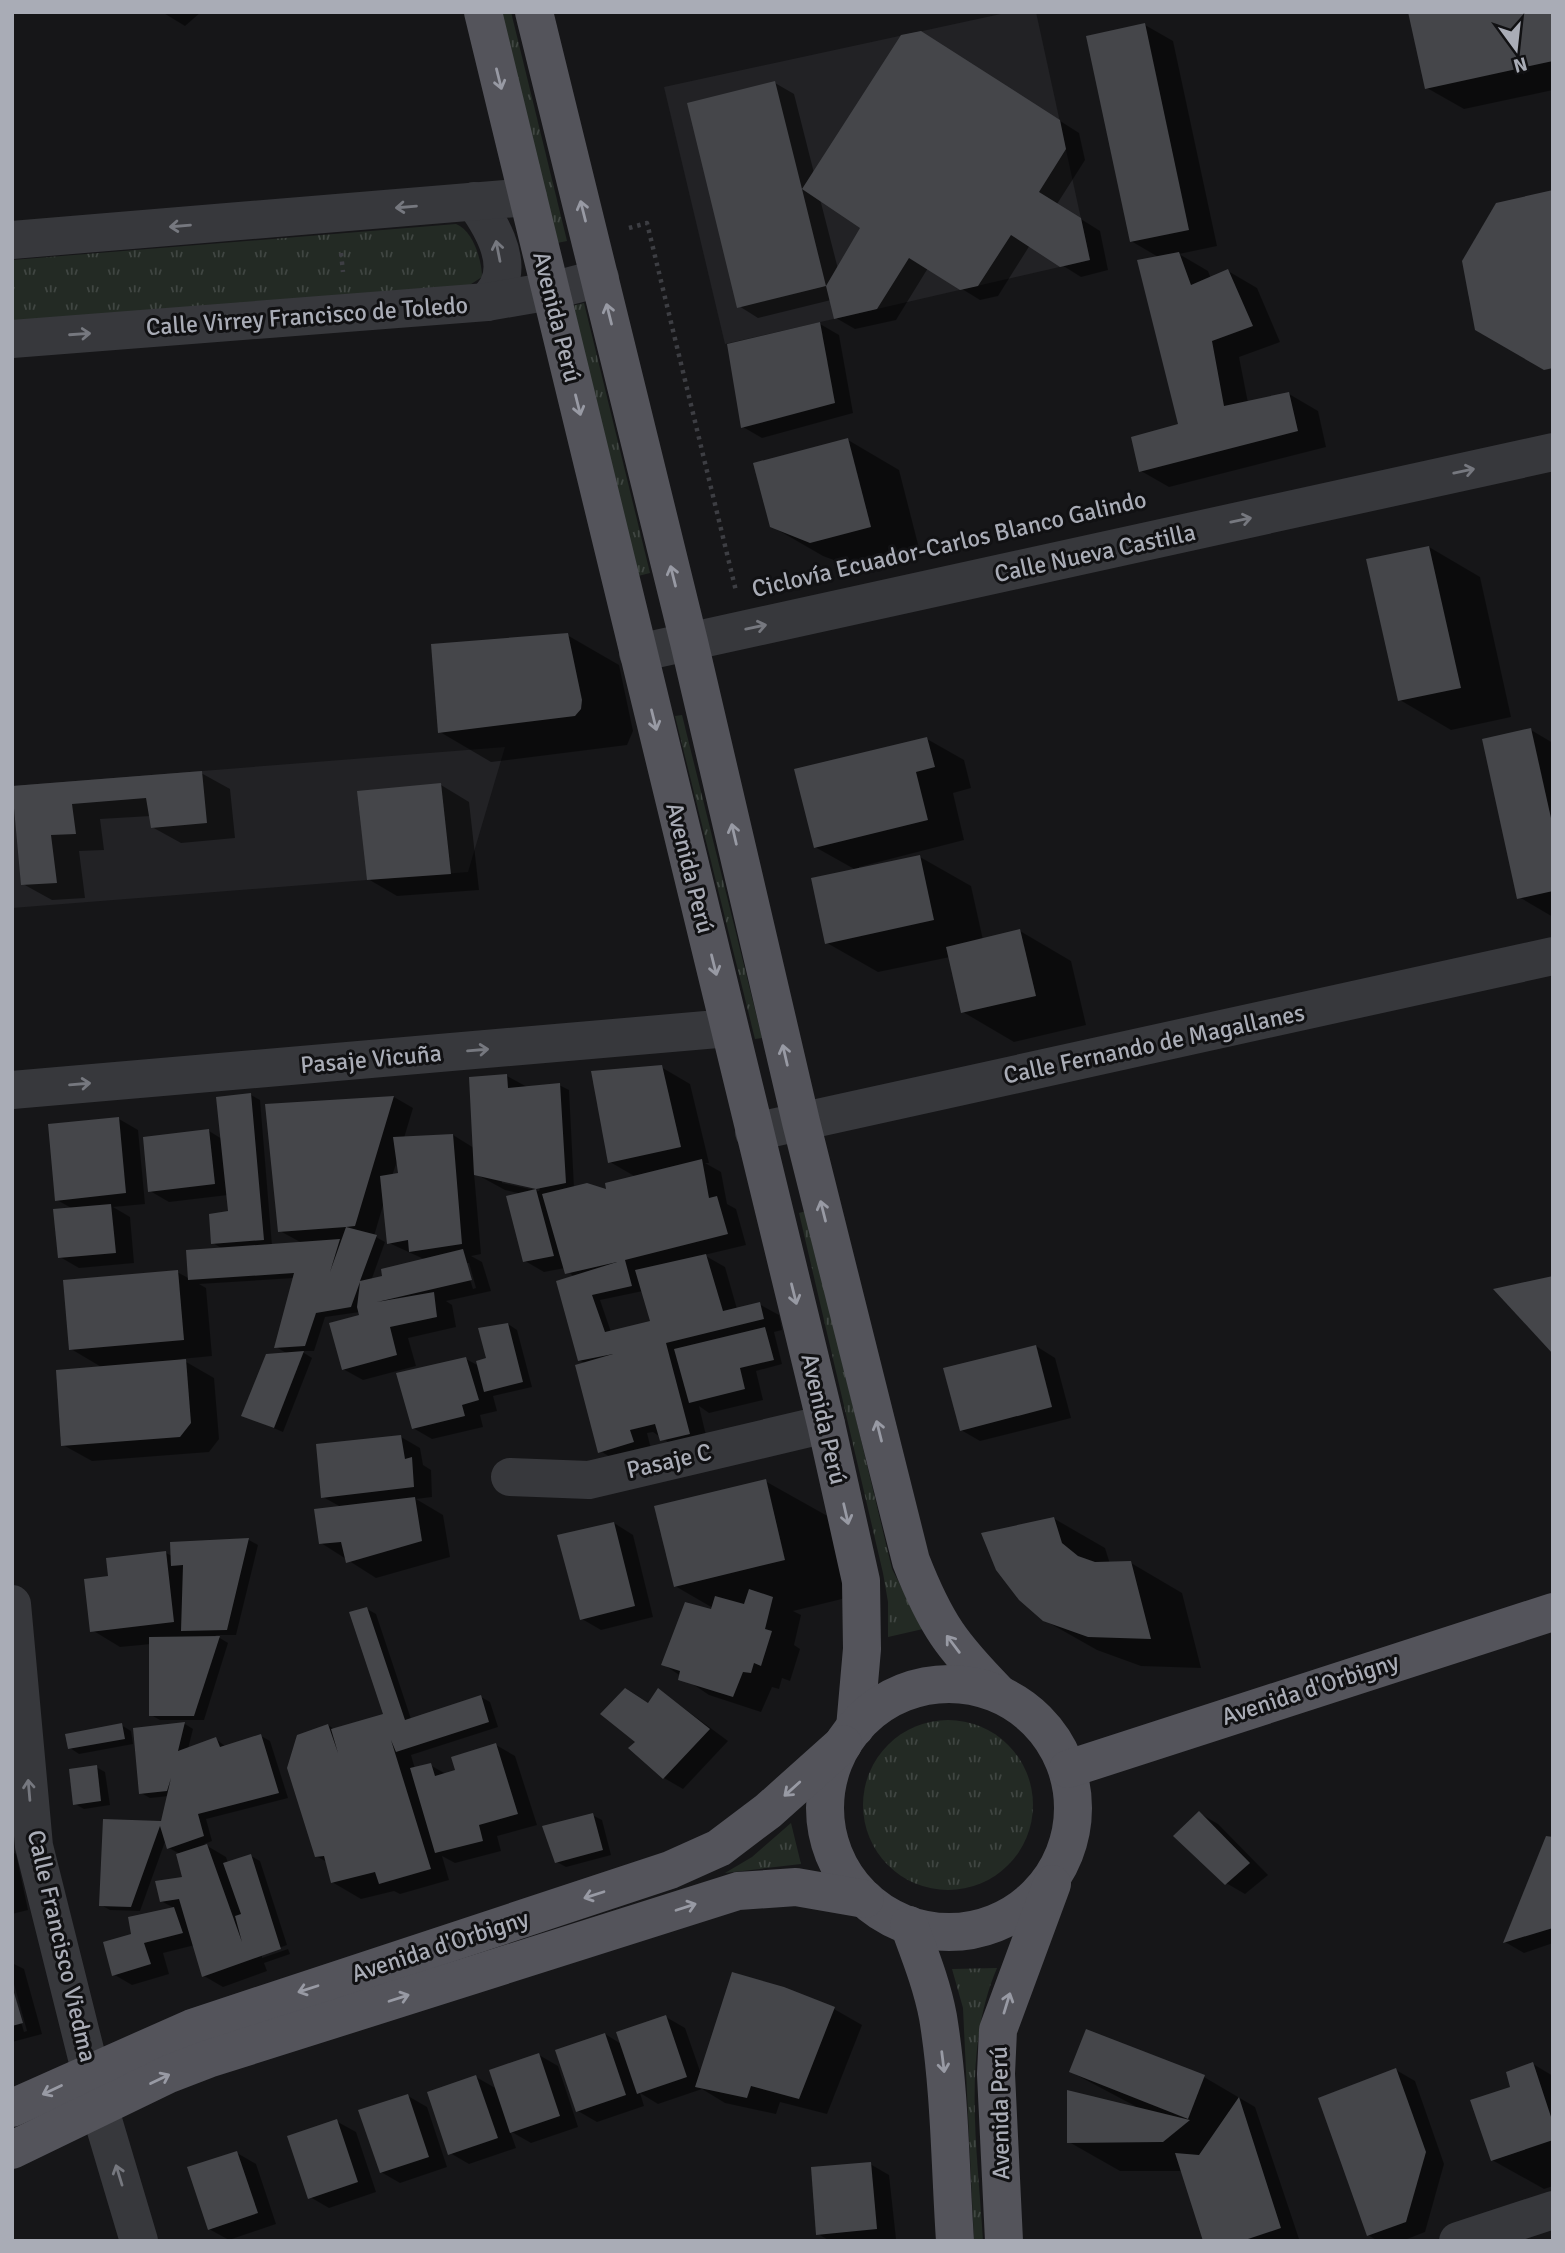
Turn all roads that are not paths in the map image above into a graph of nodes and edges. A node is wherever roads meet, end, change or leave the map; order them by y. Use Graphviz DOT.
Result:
graph roads {
  1 [pos="483,12"];
  2 [pos="534,12"];
  3 [pos="528,197"];
  4 [pos="474,201"];
  5 [pos="12,240"];
  6 [pos="600,278"];
  7 [pos="551,291"];
  8 [pos="487,302"];
  9 [pos="12,339"];
  10 [pos="1553,452"];
  11 [pos="690,642"];
  12 [pos="638,653"];
  13 [pos="1553,956"];
  14 [pos="729,1028"];
  15 [pos="12,1090"];
  16 [pos="801,1122"];
  17 [pos="754,1132"];
  18 [pos="826,1424"];
  19 [pos="510,1478"];
  20 [pos="13,1612"];
  21 [pos="1553,1612"];
  22 [pos="999,1694"];
  23 [pos="849,1736"];
  24 [pos="1068,1769"];
  25 [pos="1057,1869"];
  26 [pos="865,1899"];
  27 [pos="909,1925"];
  28 [pos="91,2071"];
  29 [pos="12,2108"];
  30 [pos="100,2110"];
  31 [pos="12,2150"];
  32 [pos="1553,2210"];
  33 [pos="139,2241"];
  34 [pos="955,2241"];
  35 [pos="1004,2241"];
  36 [pos="1458,2241"];
  1 -- 3 [label="main road, Avenida Perú, one-way"];
  6 -- 2 [label="main road, Avenida Perú, one-way"];
  3 -- 4 [label="street"];
  3 -- 7 [label="main road, Avenida Perú"];
  4 -- 5 [label="street, one-way"];
  8 -- 4 [label="street, one-way"];
  6 -- 7 [label="street, Calle Virrey Francisco de Toledo"];
  11 -- 6 [label="main road, Avenida Perú, one-way"];
  7 -- 8 [label="street, Calle Virrey Francisco de Toledo"];
  7 -- 12 [label="main road, Avenida Perú, one-way"];
  9 -- 8 [label="street, Calle Virrey Francisco de Toledo, one-way"];
  11 -- 10 [label="street, Calle Nueva Castilla, one-way"];
  11 -- 12 [label="street, Calle Nueva Castilla"];
  16 -- 11 [label="main road, Avenida Perú, one-way"];
  12 -- 14 [label="main road, Avenida Perú, one-way"];
  13 -- 16 [label="street, Calle Fernando de Magallanes"];
  15 -- 14 [label="street, Pasaje Vicuña, one-way"];
  14 -- 17 [label="main road, Avenida Perú"];
  16 -- 17 [label="street, Calle Fernando de Magallanes"];
  22 -- 16 [label="main road, Avenida Perú, one-way"];
  17 -- 18 [label="main road, Avenida Perú, one-way"];
  18 -- 19 [label="street, Pasaje C"];
  18 -- 23 [label="main road, Avenida Perú, one-way"];
  28 -- 20 [label="street, Calle Francisco Viedma, one-way"];
  21 -- 24 [label="main road, Avenida d'Orbigny"];
  22 -- 23 [label="main road"];
  22 -- 24 [label="main road"];
  23 -- 26 [label="main road"];
  23 -- 28 [label="main road, Avenida d'Orbigny, one-way"];
  24 -- 25 [label="main road"];
  25 -- 27 [label="main road"];
  35 -- 25 [label="main road, Avenida Perú, one-way"];
  26 -- 27 [label="main road"];
  30 -- 26 [label="main road, Avenida d'Orbigny, one-way"];
  27 -- 34 [label="main road, Avenida Perú, one-way"];
  28 -- 29 [label="main road, Avenida d'Orbigny, one-way"];
  28 -- 30 [label="street, Calle Francisco Viedma"];
  30 -- 31 [label="main road, Avenida d'Orbigny"];
  33 -- 30 [label="street, Calle Francisco Viedma, one-way"];
  32 -- 36 [label="street"];
}
